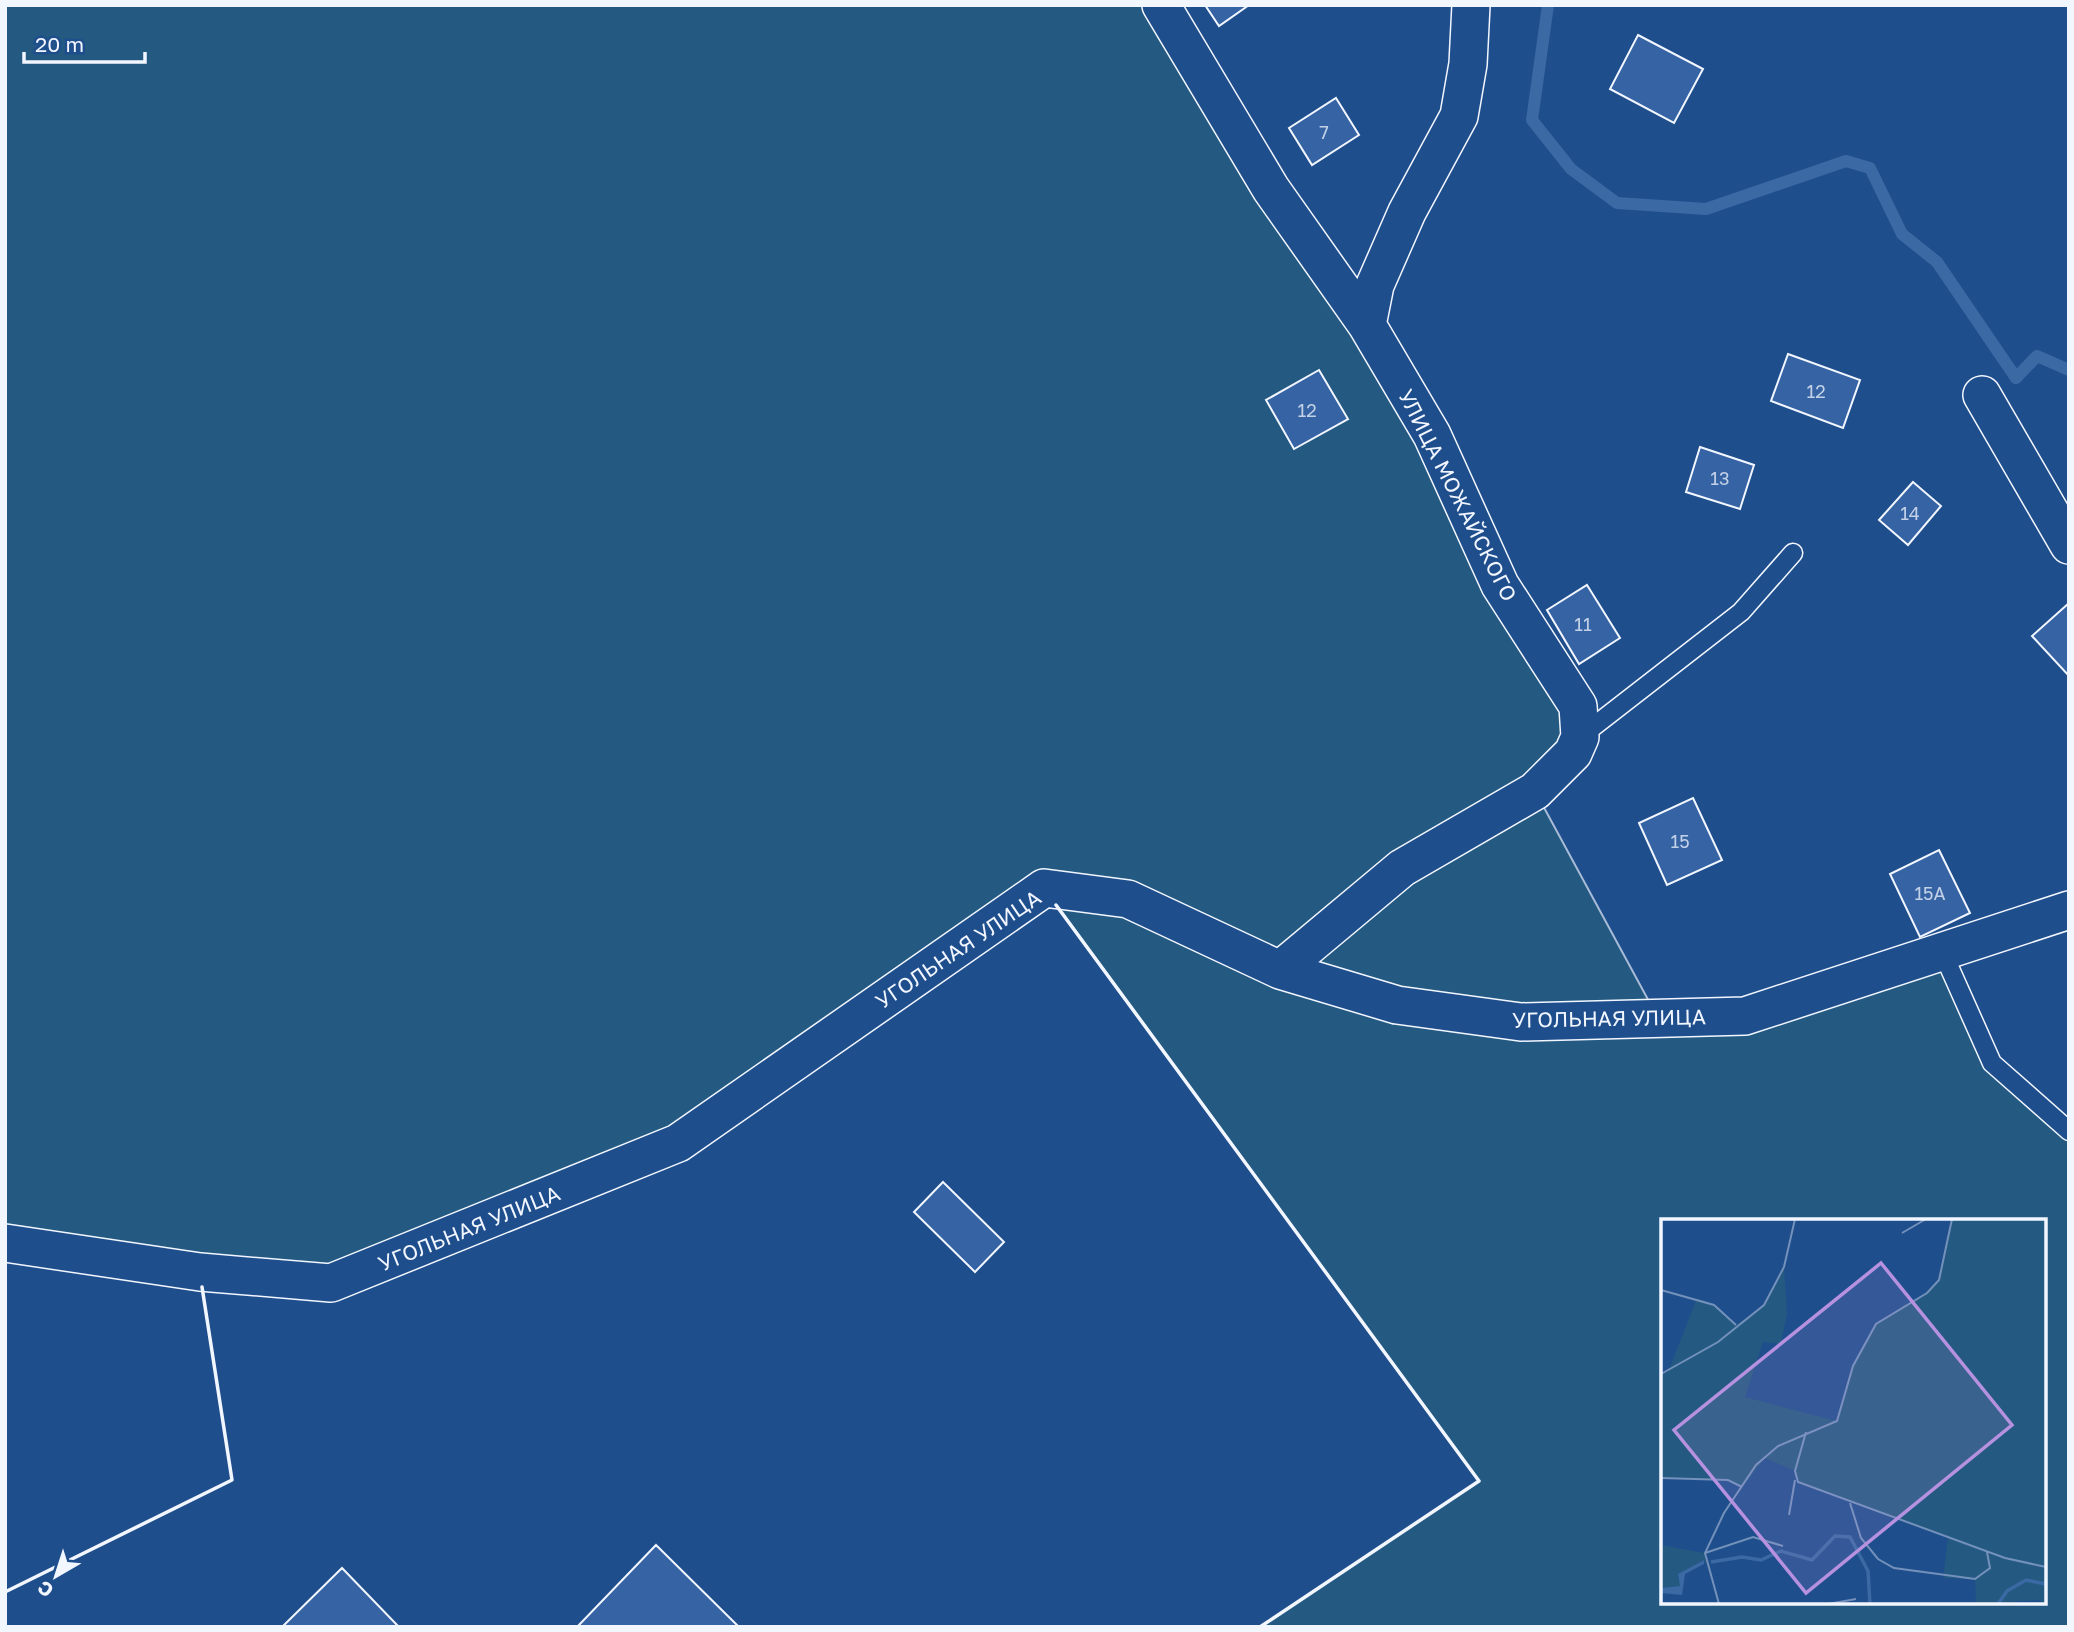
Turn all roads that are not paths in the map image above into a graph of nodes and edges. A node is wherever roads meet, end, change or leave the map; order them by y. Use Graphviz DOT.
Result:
graph roads {
  1 [pos="1161,5"];
  2 [pos="1471,5"];
  3 [pos="1367,325"];
  4 [pos="1982,395"];
  5 [pos="2069,545"];
  6 [pos="1793,553"];
  7 [pos="1580,737"];
  8 [pos="2069,909"];
  9 [pos="1942,951"];
  10 [pos="1280,970"];
  11 [pos="2069,1131"];
  12 [pos="5,1243"];
  1 -- 3 [label="street, УЛИЦА МОЖАЙСКОГО"];
  2 -- 3 [label="street"];
  3 -- 7 [label="street, УЛИЦА МОЖАЙСКОГО"];
  4 -- 5 [label="street"];
  6 -- 7 [label="lane"];
  7 -- 10 [label="street"];
  8 -- 9 [label="street, УГОЛЬНАЯ УЛИЦА"];
  9 -- 10 [label="street, УГОЛЬНАЯ УЛИЦА"];
  9 -- 11 [label="lane"];
  10 -- 12 [label="street, УГОЛЬНАЯ УЛИЦА"];
}
